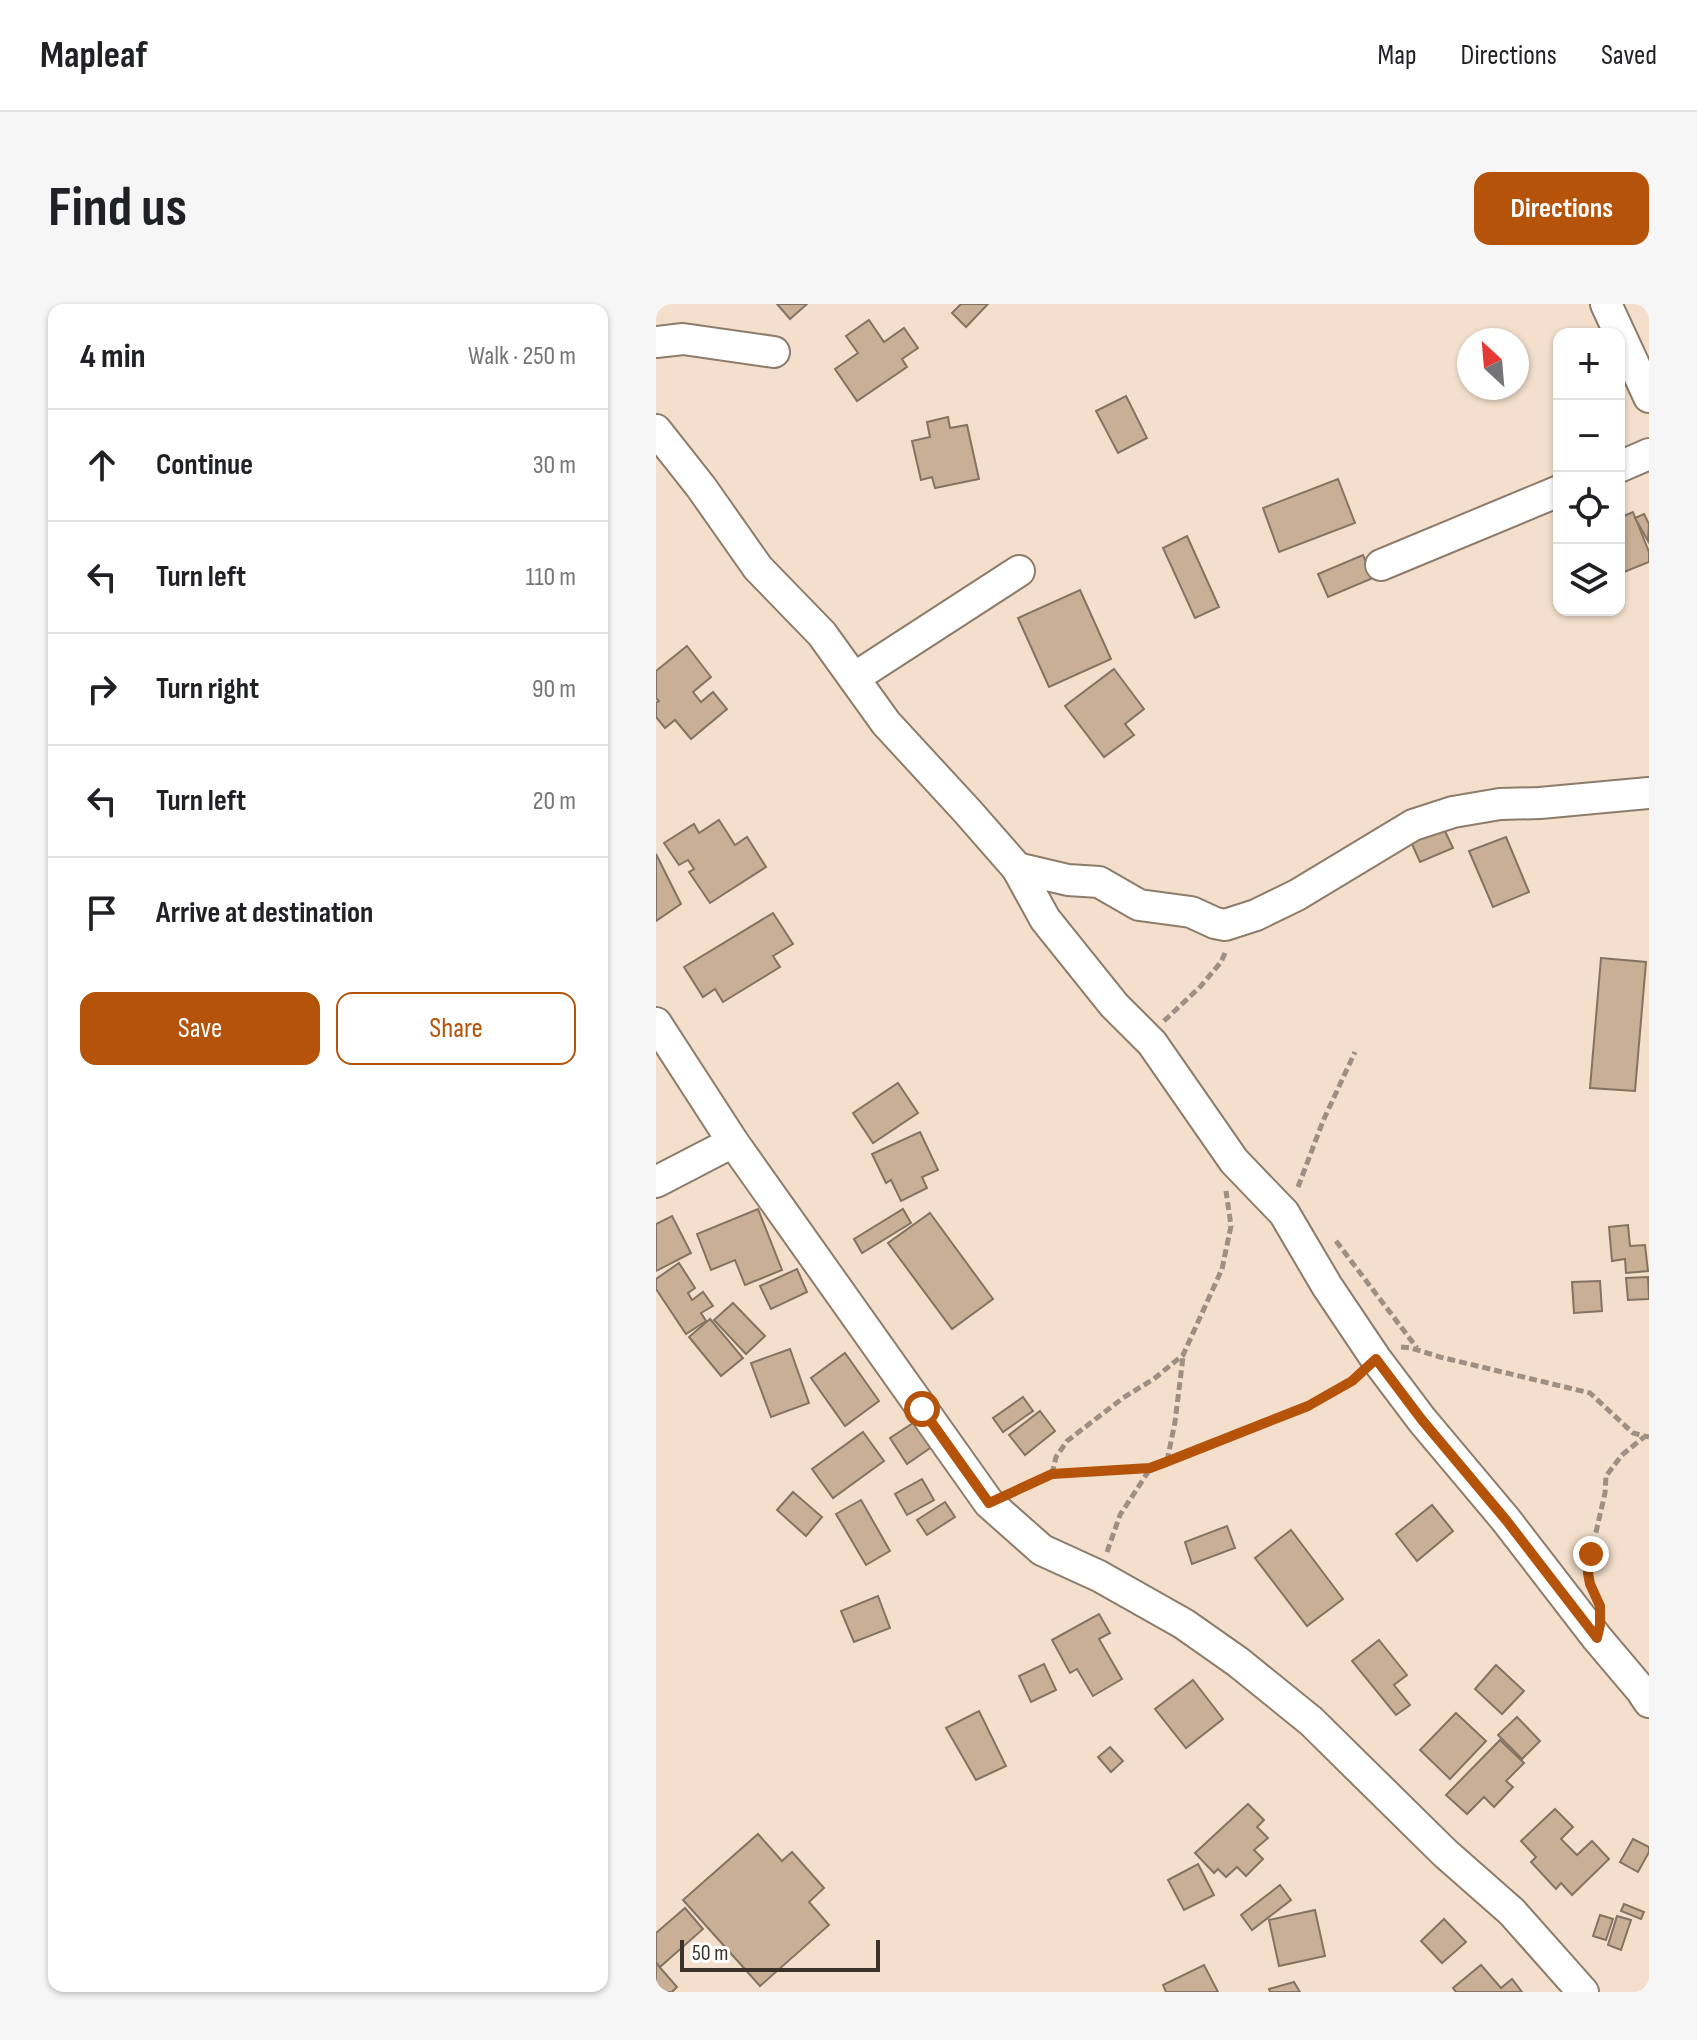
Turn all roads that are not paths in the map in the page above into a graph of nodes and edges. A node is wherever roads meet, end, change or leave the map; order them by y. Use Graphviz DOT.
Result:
graph roads {
  1 [pos="1606,304"];
  2 [pos="656,342"];
  3 [pos="774,352"];
  4 [pos="1645,375"];
  5 [pos="656,430"];
  6 [pos="1649,454"];
  7 [pos="1625,464"];
  8 [pos="1553,493"];
  9 [pos="1381,565"];
  10 [pos="1019,571"];
  11 [pos="854,678"];
  12 [pos="1649,793"];
  13 [pos="1017,868"];
  14 [pos="656,1023"];
  15 [pos="733,1142"];
  16 [pos="656,1182"];
  17 [pos="1649,1702"];
  18 [pos="1583,1992"];
  1 -- 4 [label="street"];
  2 -- 3 [label="street"];
  5 -- 11 [label="street"];
  6 -- 7 [label="street"];
  8 -- 9 [label="street"];
  10 -- 11 [label="street"];
  11 -- 13 [label="street"];
  12 -- 13 [label="street"];
  13 -- 17 [label="street"];
  14 -- 15 [label="street"];
  15 -- 16 [label="street"];
  15 -- 18 [label="street"];
}
